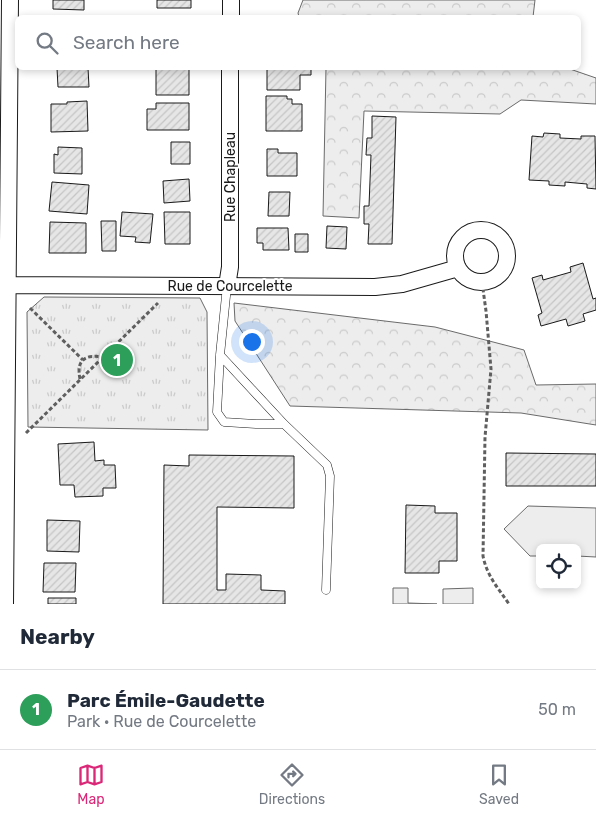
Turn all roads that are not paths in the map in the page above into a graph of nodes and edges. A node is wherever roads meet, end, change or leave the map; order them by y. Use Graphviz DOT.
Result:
graph roads {
  1 [pos="10,0"];
  2 [pos="231,0"];
  3 [pos="230,15"];
  4 [pos="230,70"];
  5 [pos="458,268"];
  6 [pos="4,285"];
  7 [pos="227,286"];
  8 [pos="220,355"];
  9 [pos="284,424"];
  10 [pos="326,590"];
  11 [pos="6,604"];
  1 -- 6 [label="street"];
  2 -- 3 [label="street"];
  4 -- 7 [label="street, Rue Chapleau"];
  5 -- 5 [label="street"];
  5 -- 7 [label="street, Rue de Courcelette"];
  6 -- 7 [label="street, Rue de Courcelette"];
  6 -- 11 [label="street"];
  7 -- 8 [label="lane"];
  8 -- 9 [label="lane"];
  8 -- 9 [label="lane"];
  9 -- 10 [label="lane"];
}
